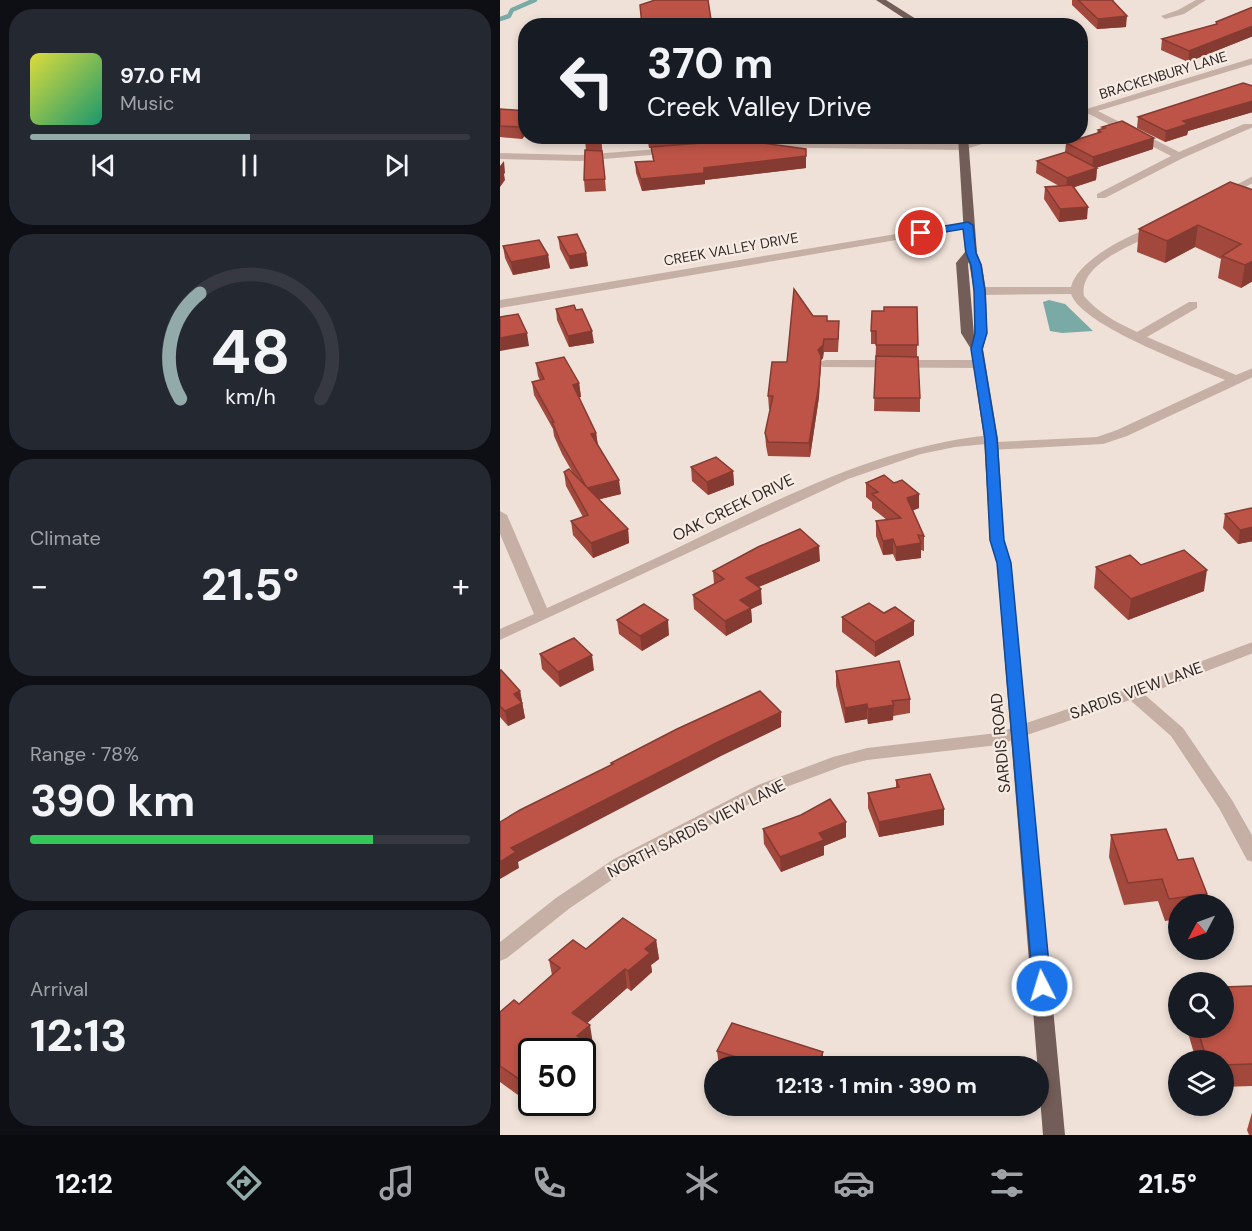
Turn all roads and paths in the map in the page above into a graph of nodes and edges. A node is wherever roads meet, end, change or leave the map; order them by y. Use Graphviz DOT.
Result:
graph roads {
  1 [pos="880,0"];
  2 [pos="1202,0"];
  3 [pos="1165,16"];
  4 [pos="910,18"];
  5 [pos="1253,61"];
  6 [pos="1088,112"];
  7 [pos="1088,114"];
  8 [pos="1248,126"];
  9 [pos="772,144"];
  10 [pos="963,144"];
  11 [pos="742,145"];
  12 [pos="685,150"];
  13 [pos="500,156"];
  14 [pos="1180,156"];
  15 [pos="1253,179"];
  16 [pos="1101,196"];
  17 [pos="1215,199"];
  18 [pos="968,225"];
  19 [pos="1160,227"];
  20 [pos="971,253"];
  21 [pos="1076,290"];
  22 [pos="980,291"];
  23 [pos="500,304"];
  24 [pos="1193,304"];
  25 [pos="1139,336"];
  26 [pos="977,349"];
  27 [pos="826,364"];
  28 [pos="978,364"];
  29 [pos="1253,372"];
  30 [pos="1236,380"];
  31 [pos="991,442"];
  32 [pos="500,515"];
  33 [pos="543,616"];
  34 [pos="500,635"];
  35 [pos="1253,646"];
  36 [pos="1133,693"];
  37 [pos="1019,732"];
  38 [pos="1253,855"];
  39 [pos="500,953"];
  40 [pos="1054,1135"];
  1 -- 4 [label="main road"];
  2 -- 3 [label="street"];
  5 -- 6 [label="street, BRACKENBURY LANE"];
  7 -- 14 [label="street"];
  8 -- 14 [label="street"];
  9 -- 11 [label="street"];
  10 -- 18 [label="main road, SARDIS ROAD"];
  12 -- 13 [label="street"];
  14 -- 16 [label="street"];
  15 -- 17 [label="street"];
  18 -- 20 [label="main road, SARDIS ROAD"];
  18 -- 23 [label="street, CREEK VALLEY DRIVE"];
  19 -- 21 [label="street"];
  20 -- 22 [label="main road, SARDIS ROAD"];
  20 -- 26 [label="main road, SARDIS ROAD"];
  21 -- 22 [label="street"];
  21 -- 25 [label="street"];
  22 -- 26 [label="main road, SARDIS ROAD"];
  24 -- 25 [label="street"];
  25 -- 30 [label="street"];
  26 -- 28 [label="main road, SARDIS ROAD"];
  27 -- 28 [label="street"];
  28 -- 31 [label="main road, SARDIS ROAD"];
  29 -- 30 [label="street, OAK CREEK DRIVE"];
  30 -- 31 [label="street, OAK CREEK DRIVE"];
  31 -- 33 [label="street, OAK CREEK DRIVE"];
  31 -- 37 [label="main road, SARDIS ROAD"];
  32 -- 33 [label="street"];
  33 -- 34 [label="street, OAK CREEK DRIVE"];
  35 -- 36 [label="street, SARDIS VIEW LANE"];
  36 -- 37 [label="street, SARDIS VIEW LANE"];
  36 -- 38 [label="street"];
  37 -- 39 [label="street, NORTH SARDIS VIEW LANE"];
  37 -- 40 [label="main road, SARDIS ROAD"];
}
